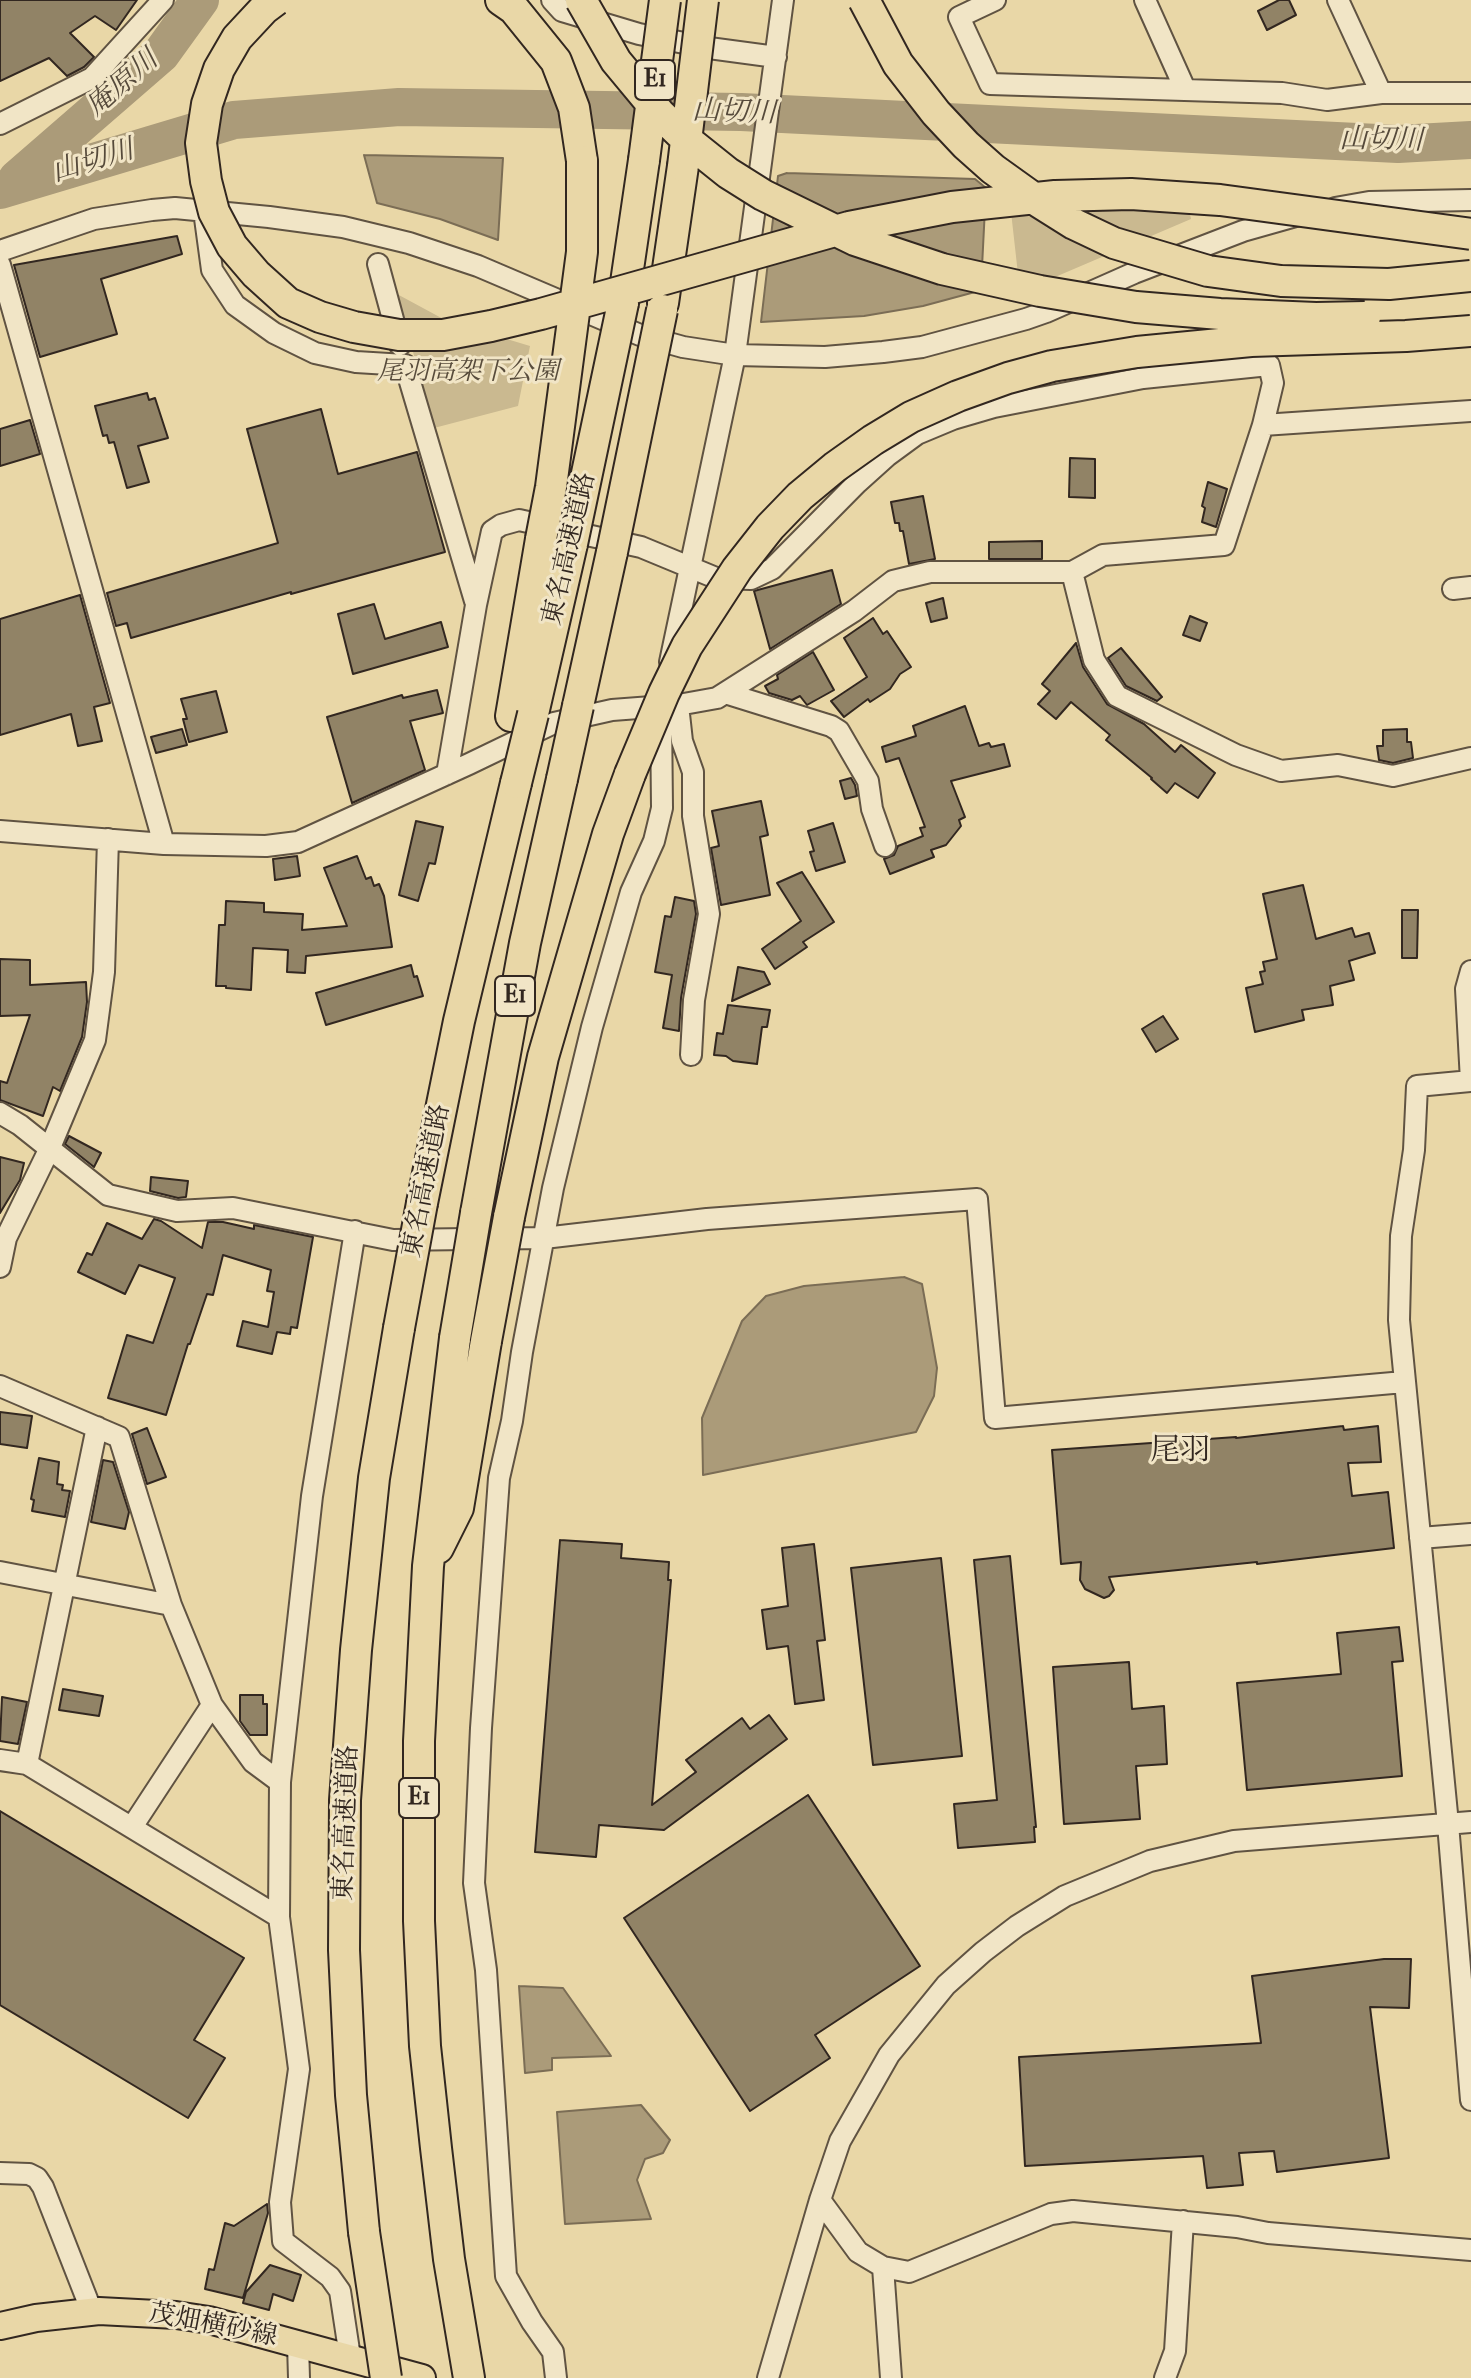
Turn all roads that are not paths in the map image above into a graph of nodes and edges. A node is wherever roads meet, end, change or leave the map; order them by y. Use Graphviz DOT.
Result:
graph roads {
  1 [pos="163,0"];
  2 [pos="276,0"];
  3 [pos="501,0"];
  4 [pos="552,0"];
  5 [pos="581,0"];
  6 [pos="665,0"];
  7 [pos="703,0"];
  8 [pos="783,0"];
  9 [pos="864,0"];
  10 [pos="995,0"];
  11 [pos="1145,0"];
  12 [pos="1338,0"];
  13 [pos="956,8"];
  14 [pos="775,68"];
  15 [pos="1185,89"];
  16 [pos="1381,93"];
  17 [pos="1471,93"];
  18 [pos="0,124"];
  19 [pos="1471,200"];
  20 [pos="204,211"];
  21 [pos="1471,234"];
  22 [pos="0,251"];
  23 [pos="378,264"];
  24 [pos="0,265"];
  25 [pos="1471,276"];
  26 [pos="1471,310"];
  27 [pos="1471,331"];
  28 [pos="735,355"];
  29 [pos="405,365"];
  30 [pos="1471,411"];
  31 [pos="1263,425"];
  32 [pos="690,567"];
  33 [pos="1072,572"];
  34 [pos="476,605"];
  35 [pos="725,693"];
  36 [pos="670,706"];
  37 [pos="522,715"];
  38 [pos="1471,758"];
  39 [pos="447,774"];
  40 [pos="659,820"];
  41 [pos="695,829"];
  42 [pos="0,831"];
  43 [pos="108,839"];
  44 [pos="164,844"];
  45 [pos="885,846"];
  46 [pos="1471,971"];
  47 [pos="691,1055"];
  48 [pos="1471,1081"];
  49 [pos="0,1113"];
  50 [pos="49,1150"];
  51 [pos="355,1231"];
  52 [pos="544,1238"];
  53 [pos="0,1267"];
  54 [pos="1404,1382"];
  55 [pos="0,1386"];
  56 [pos="97,1427"];
  57 [pos="1471,1534"];
  58 [pos="1420,1538"];
  59 [pos="428,1566"];
  60 [pos="0,1572"];
  61 [pos="64,1585"];
  62 [pos="171,1605"];
  63 [pos="212,1705"];
  64 [pos="0,1760"];
  65 [pos="27,1764"];
  66 [pos="280,1782"];
  67 [pos="1471,1822"];
  68 [pos="1448,1824"];
  69 [pos="132,1827"];
  70 [pos="279,1917"];
  71 [pos="1471,2100"];
  72 [pos="0,2173"];
  73 [pos="820,2200"];
  74 [pos="1183,2221"];
  75 [pos="1471,2250"];
  76 [pos="883,2267"];
  77 [pos="92,2312"];
  78 [pos="0,2326"];
  79 [pos="298,2344"];
  80 [pos="350,2357"];
  81 [pos="299,2378"];
  82 [pos="386,2378"];
  83 [pos="422,2378"];
  84 [pos="469,2378"];
  85 [pos="556,2378"];
  86 [pos="768,2378"];
  87 [pos="891,2378"];
  88 [pos="1165,2378"];
  1 -- 18 [label="street"];
  2 -- 21 [label="highway, bridge"];
  3 -- 37 [label="highway, bridge"];
  4 -- 14 [label="street"];
  5 -- 26 [label="highway, bridge"];
  6 -- 37 [label="highway, 東名高速道路 / E1, bridge"];
  7 -- 59 [label="highway, 東名高速道路 / E1, bridge"];
  8 -- 14 [label="street"];
  9 -- 25 [label="highway, bridge"];
  10 -- 13 [label="street"];
  11 -- 15 [label="street"];
  12 -- 16 [label="street"];
  13 -- 15 [label="street"];
  14 -- 28 [label="street"];
  15 -- 16 [label="street"];
  16 -- 17 [label="street"];
  19 -- 28 [label="street"];
  20 -- 22 [label="street"];
  20 -- 28 [label="street"];
  20 -- 29 [label="street"];
  23 -- 29 [label="street"];
  24 -- 44 [label="street"];
  27 -- 59 [label="highway, bridge"];
  28 -- 32 [label="street"];
  29 -- 34 [label="street"];
  30 -- 31 [label="street"];
  31 -- 32 [label="street"];
  31 -- 33 [label="street"];
  32 -- 34 [label="street"];
  32 -- 36 [label="street"];
  33 -- 35 [label="street"];
  33 -- 38 [label="street"];
  34 -- 39 [label="street"];
  35 -- 36 [label="street"];
  35 -- 45 [label="street"];
  36 -- 39 [label="street"];
  36 -- 40 [label="street"];
  36 -- 41 [label="street"];
  37 -- 82 [label="highway, 東名高速道路 / E1, bridge"];
  39 -- 44 [label="street"];
  40 -- 41 [label="street"];
  40 -- 52 [label="street"];
  41 -- 47 [label="street"];
  42 -- 43 [label="street"];
  43 -- 44 [label="street"];
  43 -- 50 [label="street"];
  46 -- 48 [label="street"];
  48 -- 54 [label="street"];
  49 -- 50 [label="street"];
  50 -- 51 [label="street"];
  50 -- 53 [label="street"];
  51 -- 52 [label="street"];
  51 -- 66 [label="street"];
  52 -- 54 [label="street"];
  52 -- 85 [label="street"];
  54 -- 58 [label="street"];
  55 -- 56 [label="street"];
  56 -- 61 [label="street"];
  56 -- 62 [label="street"];
  57 -- 58 [label="street"];
  58 -- 68 [label="street"];
  59 -- 84 [label="highway, 東名高速道路 / E1"];
  60 -- 61 [label="street"];
  61 -- 62 [label="street"];
  61 -- 65 [label="street"];
  62 -- 63 [label="street"];
  63 -- 66 [label="street"];
  63 -- 69 [label="street"];
  64 -- 65 [label="street"];
  65 -- 69 [label="street"];
  66 -- 70 [label="street"];
  67 -- 68 [label="street"];
  68 -- 71 [label="street"];
  68 -- 73 [label="street"];
  69 -- 70 [label="street"];
  70 -- 80 [label="street"];
  72 -- 77 [label="street"];
  73 -- 76 [label="street"];
  73 -- 86 [label="street"];
  74 -- 75 [label="street"];
  74 -- 76 [label="street"];
  74 -- 88 [label="street"];
  76 -- 87 [label="street"];
  77 -- 78 [label="main road, 茂畑横砂線"];
  77 -- 79 [label="main road, 茂畑横砂線"];
  79 -- 80 [label="main road, 茂畑横砂線"];
  79 -- 81 [label="street"];
  80 -- 83 [label="main road, 茂畑横砂線"];
}
